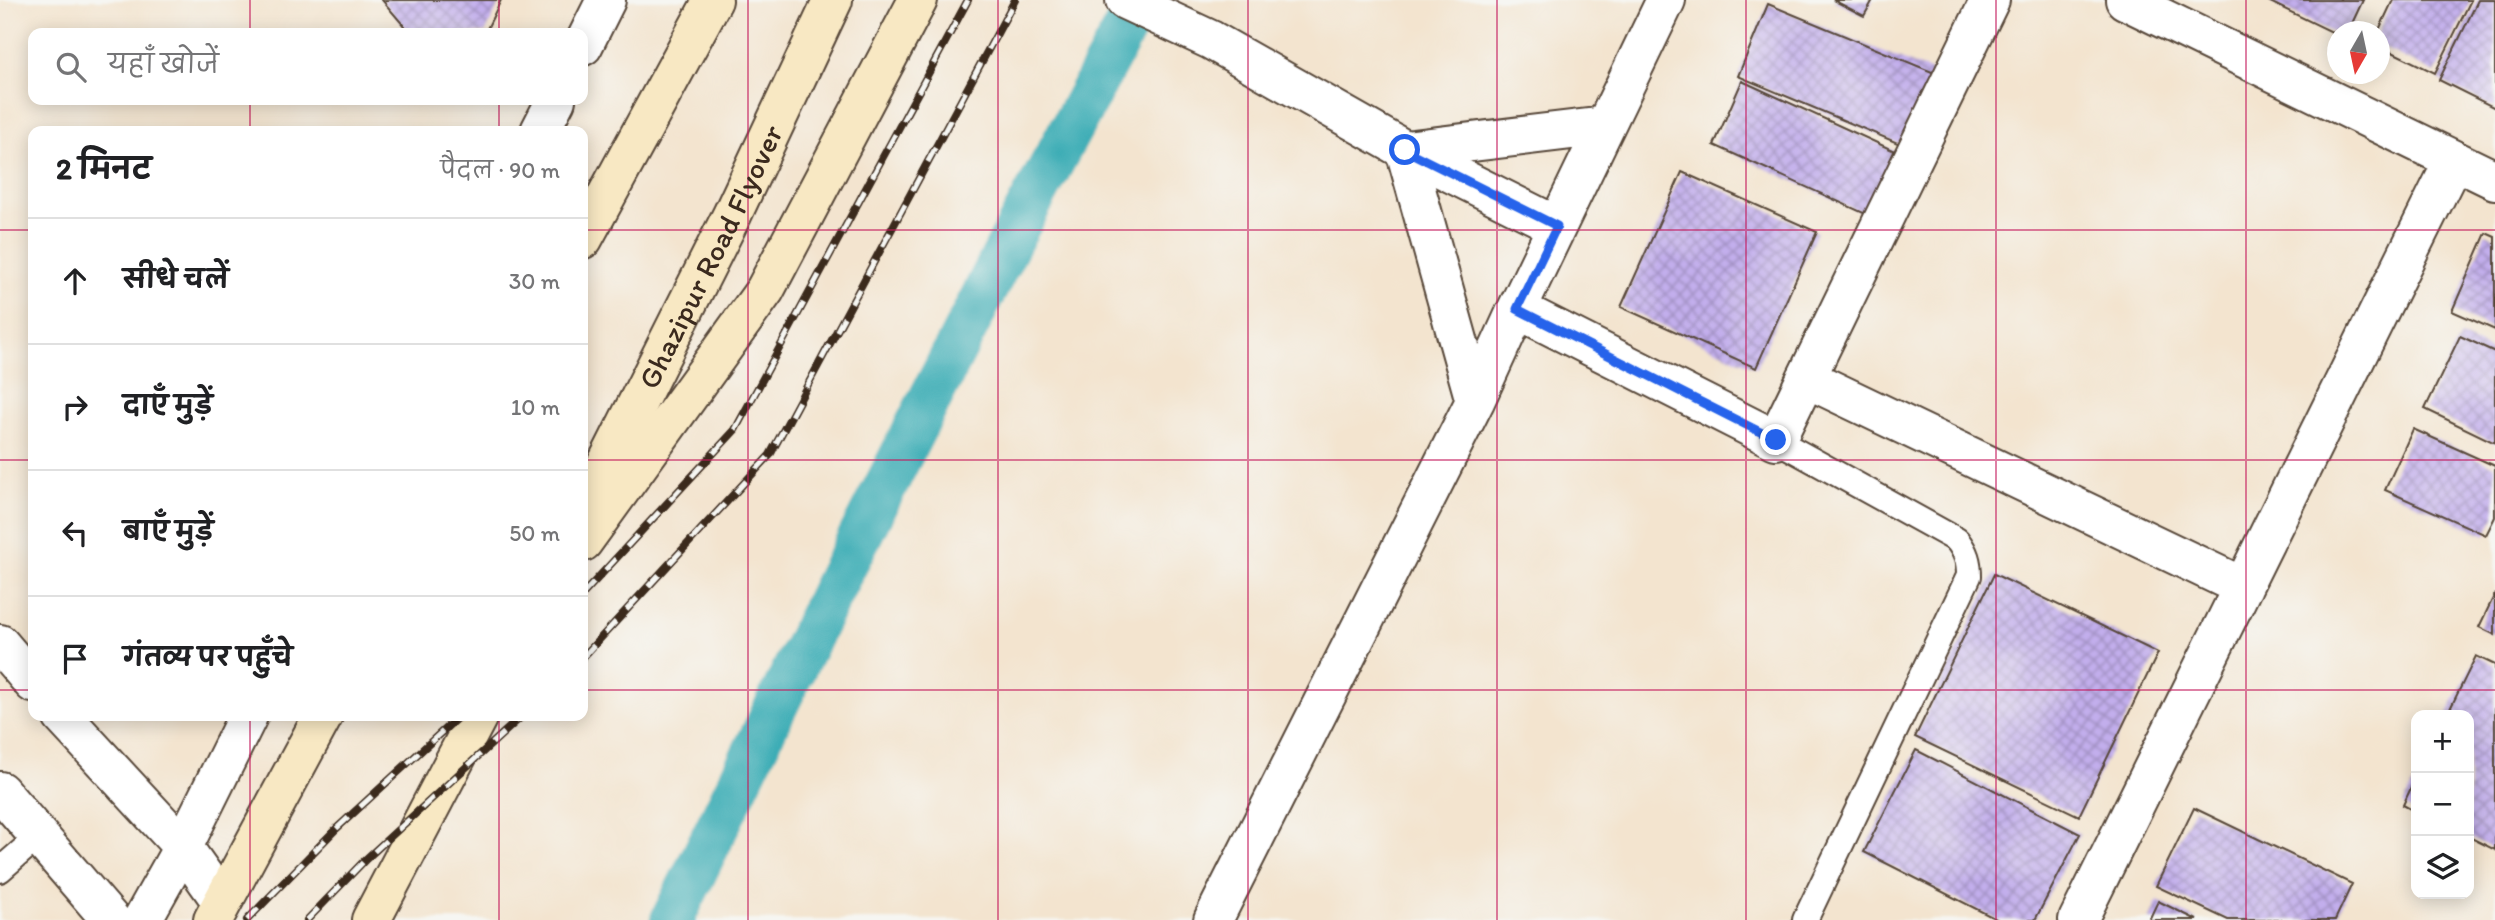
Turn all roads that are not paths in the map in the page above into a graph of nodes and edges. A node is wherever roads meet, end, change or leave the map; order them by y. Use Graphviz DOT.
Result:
graph roads {
  1 [pos="606,0"];
  2 [pos="713,0"];
  3 [pos="833,0"];
  4 [pos="918,0"];
  5 [pos="1125,0"];
  6 [pos="1666,0"];
  7 [pos="1990,0"];
  8 [pos="2125,0"];
  9 [pos="588,36"];
  10 [pos="553,105"];
  11 [pos="543,126"];
  12 [pos="1605,126"];
  13 [pos="1405,150"];
  14 [pos="2454,160"];
  15 [pos="2495,180"];
  16 [pos="1557,226"];
  17 [pos="588,230"];
  18 [pos="1517,309"];
  19 [pos="1806,378"];
  20 [pos="1475,401"];
  21 [pos="1776,440"];
  22 [pos="588,501"];
  23 [pos="588,535"];
  24 [pos="2243,587"];
  25 [pos="0,644"];
  26 [pos="28,677"];
  27 [pos="67,721"];
  28 [pos="246,721"];
  29 [pos="320,721"];
  30 [pos="475,721"];
  31 [pos="0,791"];
  32 [pos="39,836"];
  33 [pos="183,847"];
  34 [pos="0,870"];
  35 [pos="218,911"];
  36 [pos="111,920"];
  37 [pos="142,920"];
  38 [pos="371,920"];
  39 [pos="1213,920"];
  40 [pos="1805,920"];
  41 [pos="2078,920"];
  1 -- 9 [label="street"];
  2 -- 17 [label="main road"];
  3 -- 22 [label="main road, Ghazipur Road Flyover"];
  4 -- 23 [label="main road"];
  5 -- 13 [label="street"];
  6 -- 12 [label="street"];
  7 -- 19 [label="street"];
  8 -- 14 [label="street"];
  10 -- 11 [label="street"];
  12 -- 13 [label="street"];
  12 -- 16 [label="street"];
  13 -- 16 [label="street"];
  13 -- 20 [label="street"];
  14 -- 15 [label="street"];
  14 -- 24 [label="street"];
  16 -- 18 [label="street"];
  18 -- 20 [label="street"];
  18 -- 21 [label="street"];
  19 -- 21 [label="street"];
  19 -- 24 [label="street"];
  20 -- 39 [label="street"];
  21 -- 40 [label="lane"];
  24 -- 41 [label="street"];
  25 -- 26 [label="street"];
  27 -- 33 [label="street"];
  28 -- 33 [label="street"];
  29 -- 35 [label="main road"];
  30 -- 38 [label="main road"];
  31 -- 32 [label="street"];
  32 -- 34 [label="lane"];
  32 -- 36 [label="street"];
  33 -- 35 [label="street"];
  33 -- 37 [label="street"];
}
